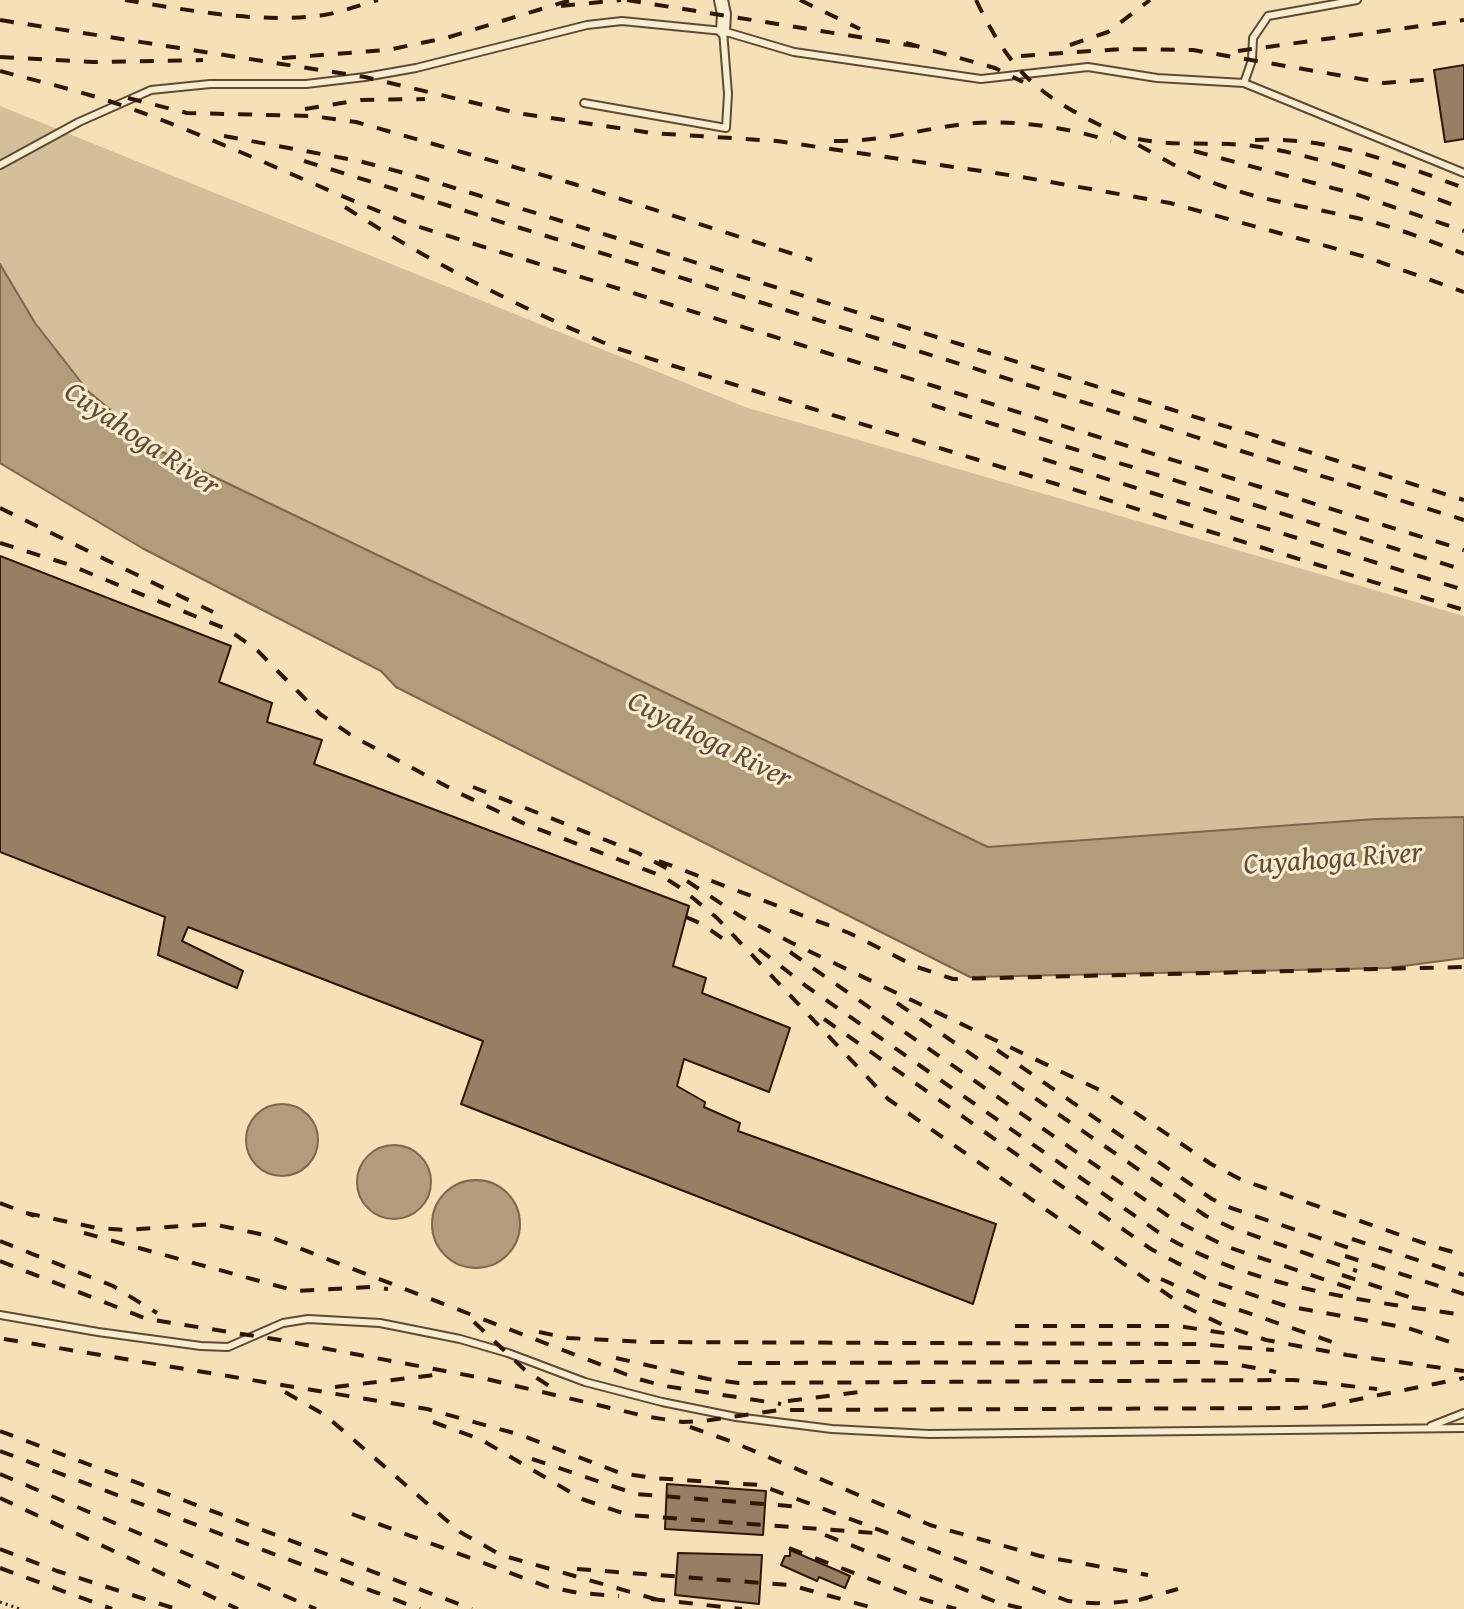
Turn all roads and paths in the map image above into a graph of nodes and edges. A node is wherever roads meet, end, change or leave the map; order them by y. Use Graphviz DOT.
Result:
graph roads {
  1 [pos="721,0"];
  2 [pos="1357,0"];
  3 [pos="723,31"];
  4 [pos="1244,83"];
  5 [pos="584,103"];
  6 [pos="0,165"];
  7 [pos="1464,173"];
  8 [pos="0,1315"];
  9 [pos="1464,1413"];
  10 [pos="1427,1428"];
  11 [pos="1464,1428"];
  12 [pos="0,1602"];
  13 [pos="20,1609"];
  1 -- 3 [label="street"];
  2 -- 4 [label="lane"];
  3 -- 4 [label="lane"];
  3 -- 5 [label="lane"];
  3 -- 6 [label="lane"];
  4 -- 7 [label="lane"];
  8 -- 10 [label="lane"];
  9 -- 10 [label="lane"];
  10 -- 11 [label="lane"];
  12 -- 13 [label="path"];
}
